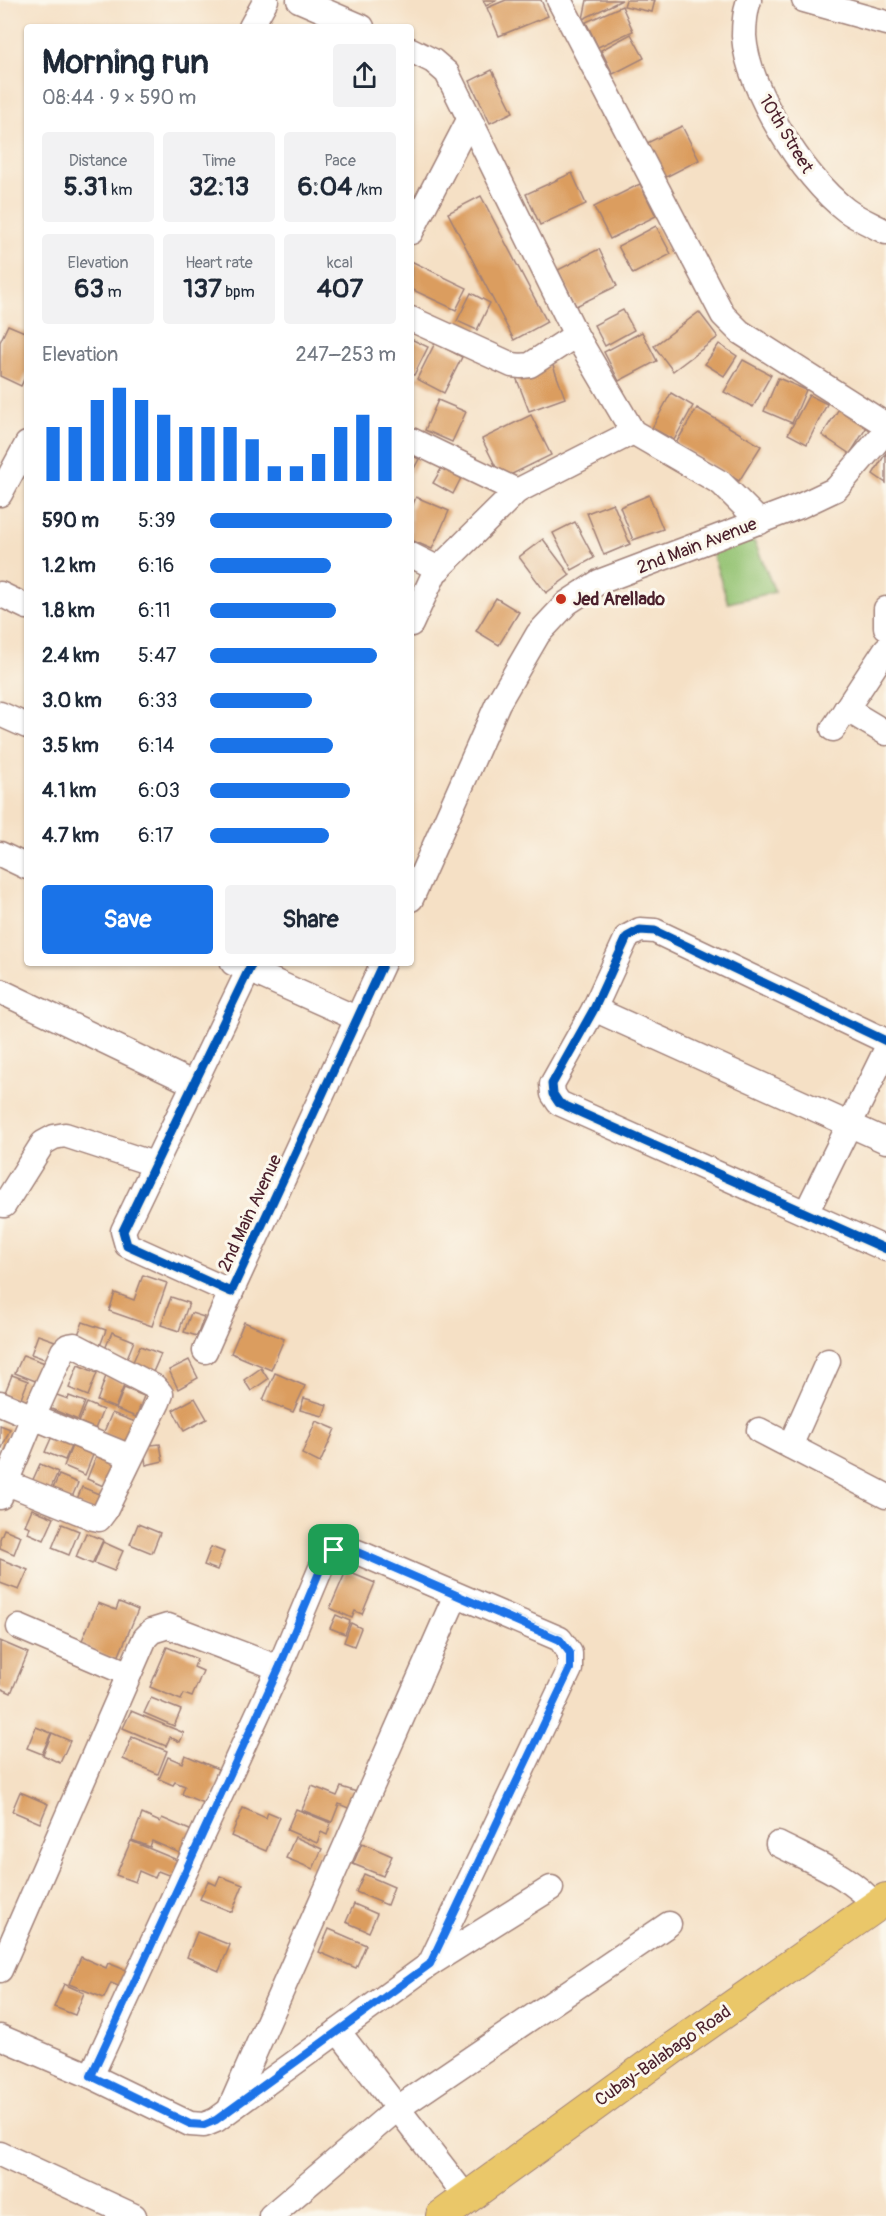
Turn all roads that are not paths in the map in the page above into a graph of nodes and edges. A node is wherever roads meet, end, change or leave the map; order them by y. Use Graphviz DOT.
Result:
graph roads {
  1 [pos="266,0"];
  2 [pos="299,0"];
  3 [pos="559,0"];
  4 [pos="749,0"];
  5 [pos="804,0"];
  6 [pos="886,23"];
  7 [pos="253,24"];
  8 [pos="355,24"];
  9 [pos="414,52"];
  10 [pos="470,120"];
  11 [pos="414,226"];
  12 [pos="886,232"];
  13 [pos="414,320"];
  14 [pos="576,335"];
  15 [pos="886,425"];
  16 [pos="886,431"];
  17 [pos="633,432"];
  18 [pos="414,441"];
  19 [pos="24,453"];
  20 [pos="12,488"];
  21 [pos="517,491"];
  22 [pos="760,522"];
  23 [pos="414,556"];
  24 [pos="439,569"];
  25 [pos="0,594"];
  26 [pos="24,606"];
  27 [pos="886,609"];
  28 [pos="414,618"];
  29 [pos="886,627"];
  30 [pos="886,650"];
  31 [pos="0,714"];
  32 [pos="24,725"];
  33 [pos="886,733"];
  34 [pos="0,854"];
  35 [pos="24,866"];
  36 [pos="414,892"];
  37 [pos="244,966"];
  38 [pos="382,966"];
  39 [pos="0,992"];
  40 [pos="594,1009"];
  41 [pos="358,1019"];
  42 [pos="886,1041"];
  43 [pos="886,1050"];
  44 [pos="194,1084"];
  45 [pos="851,1125"];
  46 [pos="886,1141"];
  47 [pos="154,1164"];
  48 [pos="4,1205"];
  49 [pos="806,1213"];
  50 [pos="886,1249"];
  51 [pos="231,1292"];
  52 [pos="206,1351"];
  53 [pos="828,1361"];
  54 [pos="0,1403"];
  55 [pos="33,1417"];
  56 [pos="759,1430"];
  57 [pos="790,1446"];
  58 [pos="131,1457"];
  59 [pos="2,1487"];
  60 [pos="886,1496"];
  61 [pos="456,1595"];
  62 [pos="19,1627"];
  63 [pos="279,1668"];
  64 [pos="129,1674"];
  65 [pos="778,1844"];
  66 [pos="551,1888"];
  67 [pos="881,1903"];
  68 [pos="669,1924"];
  69 [pos="430,1964"];
  70 [pos="0,1970"];
  71 [pos="338,2031"];
  72 [pos="0,2037"];
  73 [pos="91,2076"];
  74 [pos="230,2108"];
  75 [pos="398,2108"];
  76 [pos="0,2154"];
  77 [pos="466,2197"];
  78 [pos="134,2216"];
  79 [pos="271,2216"];
  80 [pos="442,2216"];
  1 -- 7 [label="street"];
  2 -- 8 [label="street"];
  3 -- 15 [label="street"];
  4 -- 12 [label="street, 10th Street"];
  5 -- 6 [label="street"];
  9 -- 10 [label="street"];
  10 -- 11 [label="street"];
  10 -- 14 [label="street"];
  13 -- 14 [label="street"];
  14 -- 17 [label="street"];
  16 -- 22 [label="street, 2nd Main Avenue"];
  17 -- 21 [label="street"];
  17 -- 22 [label="street"];
  18 -- 21 [label="street"];
  19 -- 20 [label="street"];
  21 -- 24 [label="street"];
  22 -- 36 [label="street, 2nd Main Avenue"];
  23 -- 24 [label="street"];
  24 -- 28 [label="street"];
  25 -- 26 [label="street"];
  27 -- 29 [label="street"];
  30 -- 33 [label="street"];
  31 -- 32 [label="street"];
  34 -- 35 [label="street"];
  37 -- 41 [label="street"];
  37 -- 44 [label="street, 2nd Main Avenue"];
  38 -- 41 [label="street, 2nd Main Avenue"];
  39 -- 44 [label="street"];
  40 -- 42 [label="street"];
  40 -- 45 [label="street"];
  40 -- 49 [label="street"];
  41 -- 51 [label="street, 2nd Main Avenue"];
  43 -- 45 [label="street"];
  44 -- 47 [label="street, 2nd Main Avenue"];
  45 -- 46 [label="street"];
  45 -- 49 [label="street"];
  47 -- 48 [label="street"];
  47 -- 51 [label="street, 2nd Main Avenue"];
  49 -- 50 [label="street"];
  51 -- 52 [label="street"];
  53 -- 57 [label="street"];
  54 -- 55 [label="street"];
  55 -- 58 [label="street"];
  55 -- 58 [label="street"];
  55 -- 59 [label="street"];
  56 -- 57 [label="street"];
  57 -- 60 [label="street"];
  58 -- 59 [label="street"];
  61 -- 63 [label="street"];
  61 -- 69 [label="street"];
  61 -- 74 [label="street"];
  62 -- 64 [label="street"];
  63 -- 64 [label="street"];
  63 -- 73 [label="street"];
  64 -- 70 [label="street"];
  65 -- 67 [label="street"];
  66 -- 69 [label="street"];
  67 -- 77 [label="main road, Cubay-Balabago Road"];
  68 -- 75 [label="street"];
  69 -- 71 [label="street"];
  71 -- 74 [label="street"];
  71 -- 75 [label="street"];
  72 -- 73 [label="street"];
  73 -- 74 [label="street"];
  75 -- 77 [label="street"];
  75 -- 79 [label="street"];
  76 -- 78 [label="street"];
  77 -- 80 [label="main road, Cubay-Balabago Road"];
}
